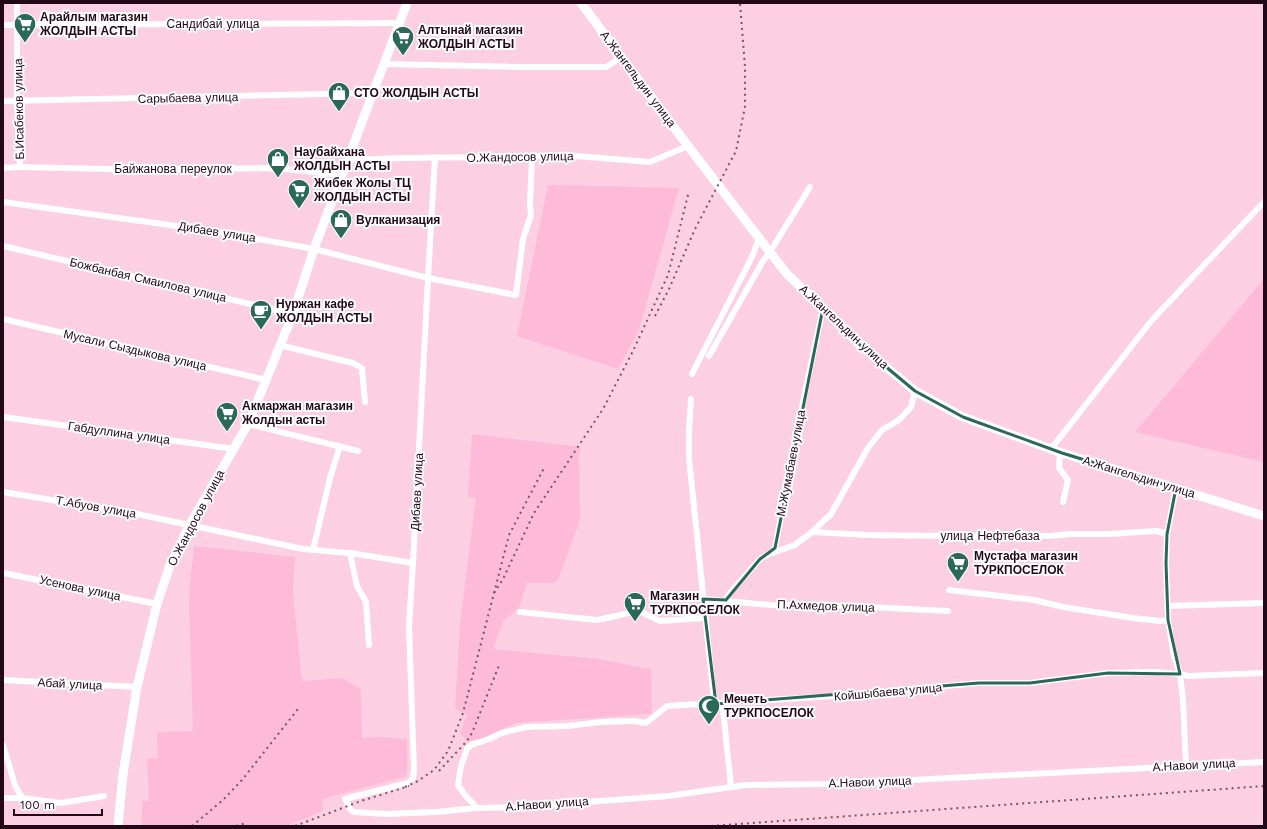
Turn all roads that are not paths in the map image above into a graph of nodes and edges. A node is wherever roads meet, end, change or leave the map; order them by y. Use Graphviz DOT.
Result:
graph roads {
  1 [pos="17,3"];
  2 [pos="407,3"];
  3 [pos="581,3"];
  4 [pos="399,23"];
  5 [pos="3,25"];
  6 [pos="18,25"];
  7 [pos="622,57"];
  8 [pos="384,64"];
  9 [pos="374,94"];
  10 [pos="3,101"];
  11 [pos="17,101"];
  12 [pos="688,146"];
  13 [pos="435,157"];
  14 [pos="532,157"];
  15 [pos="349,160"];
  16 [pos="20,167"];
  17 [pos="3,168"];
  18 [pos="342,175"];
  19 [pos="810,187"];
  20 [pos="3,202"];
  21 [pos="1264,202"];
  22 [pos="759,239"];
  23 [pos="3,246"];
  24 [pos="314,249"];
  25 [pos="770,252"];
  26 [pos="428,278"];
  27 [pos="823,308"];
  28 [pos="293,314"];
  29 [pos="3,319"];
  30 [pos="279,345"];
  31 [pos="709,356"];
  32 [pos="692,374"];
  33 [pos="266,380"];
  34 [pos="915,391"];
  35 [pos="691,399"];
  36 [pos="365,402"];
  37 [pos="3,417"];
  38 [pos="248,424"];
  39 [pos="340,446"];
  40 [pos="234,449"];
  41 [pos="1050,449"];
  42 [pos="358,451"];
  43 [pos="1060,453"];
  44 [pos="1176,488"];
  45 [pos="3,492"];
  46 [pos="1064,502"];
  47 [pos="1264,516"];
  48 [pos="189,526"];
  49 [pos="812,532"];
  50 [pos="1166,534"];
  51 [pos="313,550"];
  52 [pos="350,553"];
  53 [pos="771,553"];
  54 [pos="413,563"];
  55 [pos="3,573"];
  56 [pos="949,590"];
  57 [pos="703,599"];
  58 [pos="726,600"];
  59 [pos="1264,603"];
  60 [pos="157,604"];
  61 [pos="1168,606"];
  62 [pos="948,611"];
  63 [pos="520,612"];
  64 [pos="705,618"];
  65 [pos="1168,620"];
  66 [pos="368,645"];
  67 [pos="1264,673"];
  68 [pos="1180,674"];
  69 [pos="3,680"];
  70 [pos="137,687"];
  71 [pos="716,704"];
  72 [pos="3,745"];
  73 [pos="1264,762"];
  74 [pos="1186,766"];
  75 [pos="414,767"];
  76 [pos="731,787"];
  77 [pos="104,796"];
  78 [pos="3,798"];
  79 [pos="22,798"];
  80 [pos="477,808"];
  81 [pos="118,826"];
  1 -- 6 [label="street, Б.Исабеков улица"];
  2 -- 4 [label="street, О.Жандосов улица"];
  3 -- 7 [label="street, А.Жангельдин улица"];
  4 -- 6 [label="street, Сандибай улица"];
  4 -- 8 [label="street, О.Жандосов улица"];
  5 -- 6 [label="street, Сандибай улица"];
  6 -- 11 [label="street, Б.Исабеков улица"];
  7 -- 8 [label="street"];
  7 -- 12 [label="street, А.Жангельдин улица"];
  8 -- 9 [label="street, О.Жандосов улица"];
  9 -- 11 [label="street, Сарыбаева улица"];
  9 -- 15 [label="street, О.Жандосов улица"];
  10 -- 11 [label="street, Сарыбаева улица"];
  11 -- 16 [label="street, Б.Исабеков улица"];
  12 -- 14 [label="street, О.Жандосов улица"];
  12 -- 22 [label="street, А.Жангельдин улица"];
  13 -- 14 [label="street, О.Жандосов улица"];
  13 -- 15 [label="street, О.Жандосов улица"];
  13 -- 26 [label="street, Дибаев улица"];
  14 -- 26 [label="street, Дибаев улица"];
  15 -- 18 [label="street, О.Жандосов улица"];
  16 -- 17 [label="street, Байжанова переулок"];
  16 -- 18 [label="street, Байжанова переулок"];
  18 -- 24 [label="street, О.Жандосов улица"];
  19 -- 25 [label="street"];
  20 -- 24 [label="street, Дибаев улица"];
  21 -- 41 [label="street"];
  22 -- 25 [label="street, А.Жангельдин улица"];
  22 -- 32 [label="street"];
  23 -- 28 [label="street, Божбанбая Смаилова улица"];
  24 -- 26 [label="street, Дибаев улица"];
  24 -- 28 [label="street, О.Жандосов улица"];
  25 -- 27 [label="street, А.Жангельдин улица"];
  25 -- 31 [label="street"];
  26 -- 54 [label="street, Дибаев улица"];
  27 -- 34 [label="street, А.Жангельдин улица"];
  27 -- 53 [label="street, М.Жумабаев улица"];
  28 -- 30 [label="street, О.Жандосов улица"];
  29 -- 33 [label="street, Мусали Сыздыкова улица"];
  30 -- 33 [label="street, О.Жандосов улица"];
  30 -- 36 [label="street"];
  33 -- 38 [label="street, О.Жандосов улица"];
  34 -- 41 [label="street, А.Жангельдин улица"];
  34 -- 49 [label="street"];
  35 -- 57 [label="street"];
  37 -- 40 [label="street, Габдуллина улица"];
  38 -- 39 [label="street"];
  38 -- 40 [label="street, О.Жандосов улица"];
  39 -- 42 [label="street"];
  39 -- 51 [label="street"];
  40 -- 48 [label="street, О.Жандосов улица"];
  41 -- 43 [label="street, А.Жангельдин улица"];
  43 -- 44 [label="street, А.Жангельдин улица"];
  43 -- 46 [label="street"];
  44 -- 47 [label="street, А.Жангельдин улица"];
  44 -- 50 [label="street"];
  45 -- 48 [label="street, Т.Абуов улица"];
  48 -- 51 [label="street"];
  48 -- 60 [label="street, О.Жандосов улица"];
  49 -- 50 [label="street, улица Нефтебаза"];
  49 -- 53 [label="street"];
  50 -- 61 [label="street"];
  51 -- 52 [label="street"];
  52 -- 54 [label="street"];
  52 -- 66 [label="street"];
  53 -- 58 [label="street"];
  54 -- 75 [label="street, Дибаев улица"];
  55 -- 60 [label="street, Усенова улица"];
  56 -- 65 [label="street"];
  57 -- 58 [label="street, П.Ахмедов улица"];
  57 -- 64 [label="street"];
  58 -- 62 [label="street, П.Ахмедов улица"];
  59 -- 61 [label="street"];
  60 -- 70 [label="street, О.Жандосов улица"];
  61 -- 65 [label="street"];
  63 -- 64 [label="street"];
  64 -- 71 [label="street"];
  65 -- 68 [label="street"];
  67 -- 68 [label="street, Койшыбаева улица"];
  68 -- 71 [label="street, Койшыбаева улица"];
  68 -- 74 [label="street"];
  69 -- 70 [label="street, Абай улица"];
  70 -- 81 [label="street, О.Жандосов улица"];
  71 -- 76 [label="street"];
  71 -- 80 [label="street, Койшыбаева улица"];
  72 -- 79 [label="street"];
  73 -- 74 [label="street, А.Навои улица"];
  74 -- 76 [label="street, А.Навои улица"];
  75 -- 80 [label="street, А.Навои улица"];
  76 -- 80 [label="street, А.Навои улица"];
  77 -- 79 [label="street"];
  78 -- 79 [label="street"];
}
